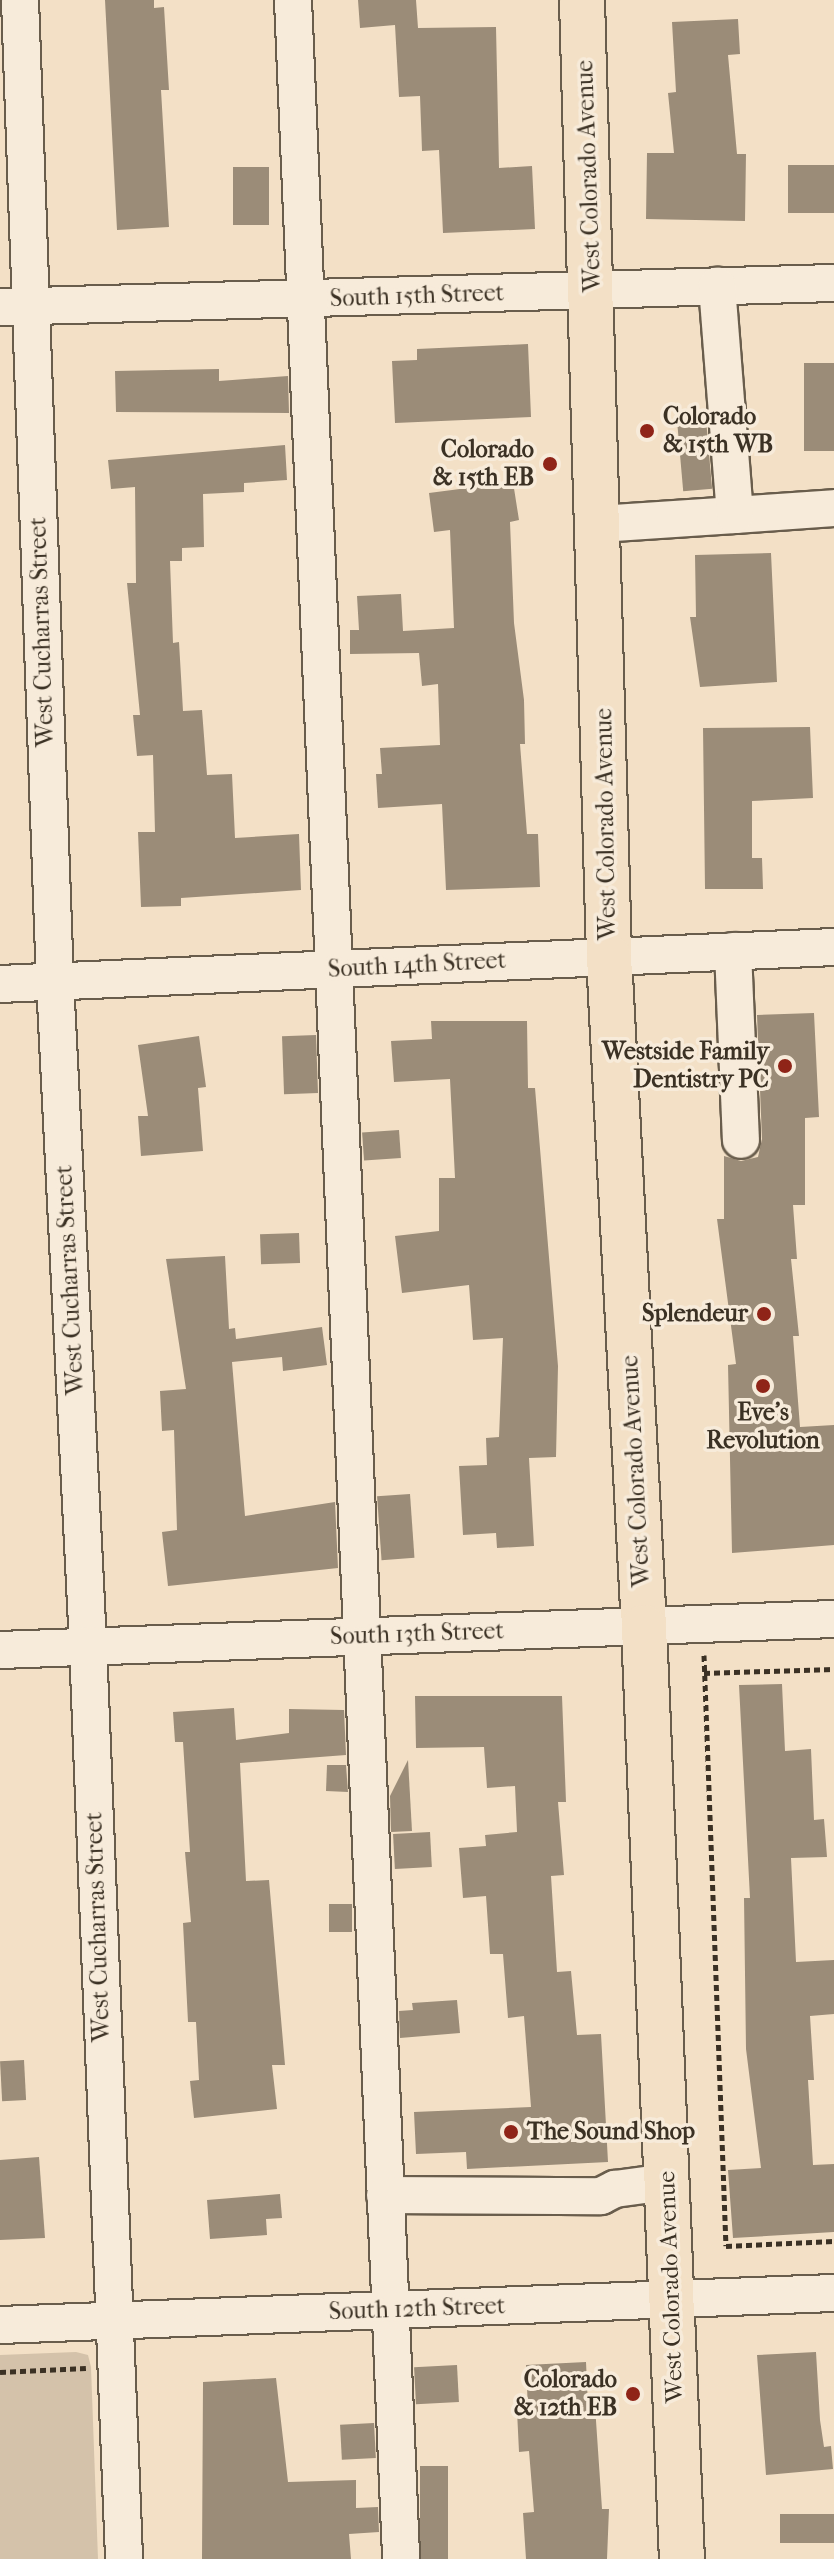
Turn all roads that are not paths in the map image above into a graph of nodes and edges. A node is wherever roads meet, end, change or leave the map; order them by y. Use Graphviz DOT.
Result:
graph roads {
  1 [pos="20,0"];
  2 [pos="293,0"];
  3 [pos="582,0"];
  4 [pos="834,283"];
  5 [pos="717,286"];
  6 [pos="594,290"];
  7 [pos="304,299"];
  8 [pos="15,307"];
  9 [pos="834,508"];
  10 [pos="735,515"];
  11 [pos="599,524"];
  12 [pos="834,947"];
  13 [pos="733,951"];
  14 [pos="609,957"];
  15 [pos="335,969"];
  16 [pos="55,981"];
  17 [pos="0,984"];
  18 [pos="741,1140"];
  19 [pos="834,1619"];
  20 [pos="644,1627"];
  21 [pos="363,1636"];
  22 [pos="88,1645"];
  23 [pos="0,1650"];
  24 [pos="667,2182"];
  25 [pos="385,2195"];
  26 [pos="834,2293"];
  27 [pos="671,2300"];
  28 [pos="389,2310"];
  29 [pos="112,2320"];
  30 [pos="0,2325"];
  31 [pos="124,2559"];
  32 [pos="401,2559"];
  33 [pos="682,2559"];
  1 -- 8 [label="street, West Cucharras Street"];
  2 -- 7 [label="street"];
  3 -- 6 [label="main road, West Colorado Avenue"];
  4 -- 5 [label="street, South 15th Street"];
  5 -- 6 [label="street, South 15th Street"];
  5 -- 10 [label="street"];
  6 -- 7 [label="street, South 15th Street"];
  6 -- 11 [label="main road, West Colorado Avenue"];
  7 -- 8 [label="street, South 15th Street"];
  7 -- 15 [label="street"];
  8 -- 16 [label="street, West Cucharras Street"];
  9 -- 10 [label="street"];
  10 -- 11 [label="street"];
  11 -- 14 [label="main road, West Colorado Avenue"];
  12 -- 13 [label="street, South 14th Street"];
  13 -- 14 [label="street, South 14th Street"];
  13 -- 18 [label="street"];
  14 -- 15 [label="street, South 14th Street"];
  14 -- 20 [label="main road, West Colorado Avenue"];
  15 -- 16 [label="street, South 14th Street"];
  15 -- 21 [label="street"];
  16 -- 17 [label="street, South 14th Street"];
  16 -- 22 [label="street, West Cucharras Street"];
  19 -- 20 [label="street, South 13th Street"];
  20 -- 21 [label="street, South 13th Street"];
  20 -- 24 [label="main road, West Colorado Avenue"];
  21 -- 22 [label="street, South 13th Street"];
  21 -- 25 [label="street"];
  22 -- 23 [label="street, South 13th Street"];
  22 -- 29 [label="street, West Cucharras Street"];
  24 -- 25 [label="street"];
  24 -- 27 [label="main road, West Colorado Avenue"];
  25 -- 28 [label="street"];
  26 -- 27 [label="street, South 12th Street"];
  27 -- 28 [label="street, South 12th Street"];
  27 -- 33 [label="main road, West Colorado Avenue"];
  28 -- 29 [label="street, South 12th Street"];
  28 -- 32 [label="street"];
  29 -- 30 [label="street, South 12th Street"];
  29 -- 31 [label="street, West Cucharras Street"];
}
